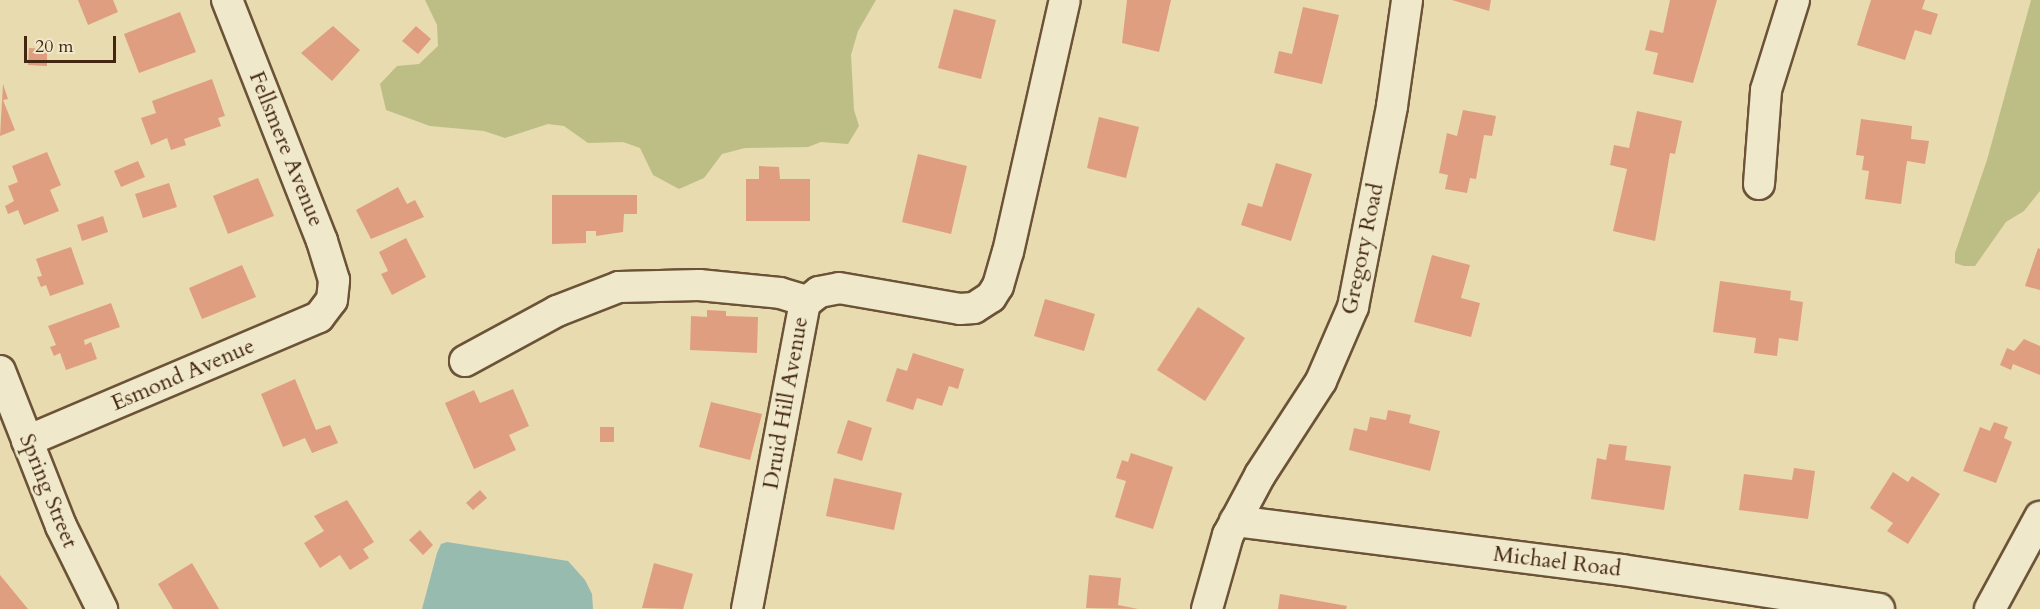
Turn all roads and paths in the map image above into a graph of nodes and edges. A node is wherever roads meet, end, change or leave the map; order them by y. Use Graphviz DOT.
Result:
graph roads {
  1 [pos="227,0"];
  2 [pos="1065,0"];
  3 [pos="1407,0"];
  4 [pos="1794,0"];
  5 [pos="1760,184"];
  6 [pos="332,300"];
  7 [pos="807,301"];
  8 [pos="465,361"];
  9 [pos="0,371"];
  10 [pos="27,441"];
  11 [pos="2040,517"];
  12 [pos="1235,521"];
  13 [pos="102,609"];
  14 [pos="747,609"];
  15 [pos="1207,609"];
  16 [pos="1879,609"];
  17 [pos="1990,609"];
  1 -- 6 [label="street, Fellsmere Avenue"];
  2 -- 7 [label="street, Druid Hill Avenue"];
  3 -- 12 [label="street, Gregory Road"];
  4 -- 5 [label="street"];
  6 -- 10 [label="street, Esmond Avenue"];
  7 -- 8 [label="street"];
  7 -- 14 [label="street, Druid Hill Avenue"];
  9 -- 10 [label="street, Spring Street"];
  10 -- 13 [label="street, Spring Street"];
  11 -- 17 [label="street"];
  12 -- 15 [label="street, Gregory Road"];
  12 -- 16 [label="street, Michael Road"];
}
